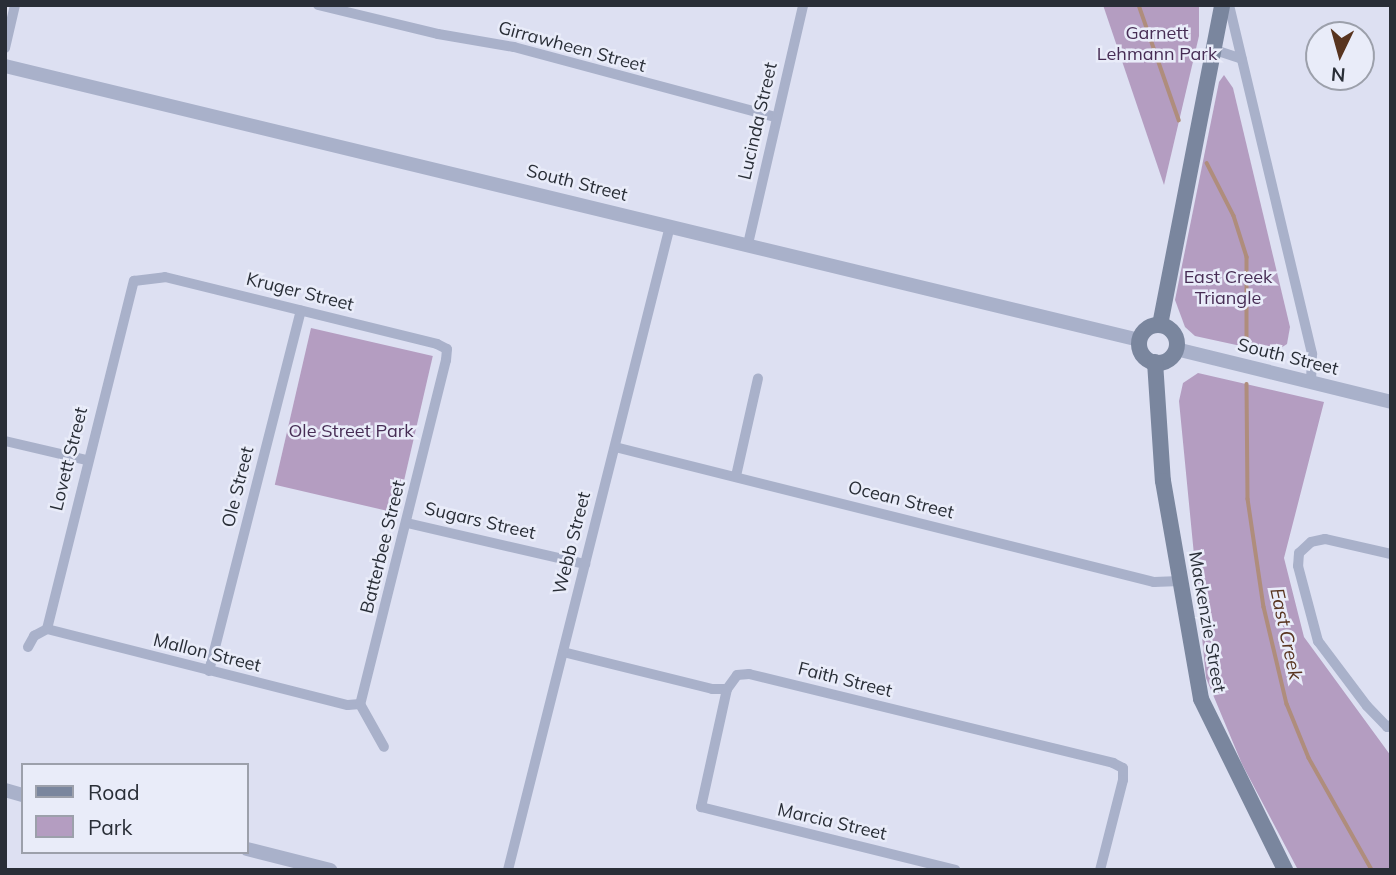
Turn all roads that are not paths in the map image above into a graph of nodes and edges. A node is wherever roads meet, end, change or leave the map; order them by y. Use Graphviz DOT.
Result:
graph roads {
  1 [pos="15,5"];
  2 [pos="318,5"];
  3 [pos="803,5"];
  4 [pos="1222,5"];
  5 [pos="1229,5"];
  6 [pos="5,48"];
  7 [pos="1215,50"];
  8 [pos="1242,59"];
  9 [pos="5,66"];
  10 [pos="776,117"];
  11 [pos="670,226"];
  12 [pos="748,244"];
  13 [pos="143,277"];
  14 [pos="301,311"];
  15 [pos="1160,325"];
  16 [pos="1139,340"];
  17 [pos="447,349"];
  18 [pos="1176,349"];
  19 [pos="1155,362"];
  20 [pos="758,379"];
  21 [pos="1311,382"];
  22 [pos="1391,402"];
  23 [pos="5,441"];
  24 [pos="615,447"];
  25 [pos="86,460"];
  26 [pos="736,476"];
  27 [pos="407,523"];
  28 [pos="1391,554"];
  29 [pos="585,564"];
  30 [pos="1180,580"];
  31 [pos="47,629"];
  32 [pos="28,647"];
  33 [pos="563,652"];
  34 [pos="209,671"];
  35 [pos="727,689"];
  36 [pos="360,704"];
  37 [pos="1389,726"];
  38 [pos="384,747"];
  39 [pos="248,849"];
  40 [pos="299,866"];
  41 [pos="1280,868"];
  42 [pos="325,869"];
  43 [pos="508,870"];
  44 [pos="955,870"];
  45 [pos="1100,870"];
  1 -- 6 [label="street"];
  2 -- 10 [label="street, Girrawheen Street"];
  3 -- 10 [label="street, Lucinda Street"];
  4 -- 7 [label="main road"];
  5 -- 8 [label="street"];
  7 -- 8 [label="street"];
  7 -- 15 [label="main road"];
  8 -- 21 [label="street"];
  9 -- 11 [label="street, South Street"];
  10 -- 12 [label="street, Lucinda Street"];
  11 -- 12 [label="street, South Street"];
  11 -- 24 [label="street, Webb Street"];
  12 -- 16 [label="street, South Street"];
  13 -- 14 [label="street, Kruger Street"];
  13 -- 25 [label="street, Lovett Street"];
  14 -- 17 [label="street, Kruger Street"];
  14 -- 34 [label="street, Ole Street"];
  15 -- 16 [label="main road"];
  15 -- 18 [label="main road"];
  16 -- 19 [label="main road"];
  17 -- 27 [label="street, Batterbee Street"];
  18 -- 19 [label="main road"];
  18 -- 21 [label="street, South Street"];
  19 -- 30 [label="main road, Mackenzie Street"];
  20 -- 26 [label="street"];
  21 -- 22 [label="street, South Street"];
  23 -- 25 [label="street"];
  24 -- 26 [label="street, Ocean Street"];
  24 -- 29 [label="street, Webb Street"];
  25 -- 31 [label="street, Lovett Street"];
  26 -- 30 [label="street, Ocean Street"];
  27 -- 29 [label="street, Sugars Street"];
  27 -- 36 [label="street, Batterbee Street"];
  28 -- 37 [label="street"];
  29 -- 33 [label="street, Webb Street"];
  30 -- 41 [label="main road, Mackenzie Street"];
  31 -- 32 [label="street"];
  31 -- 34 [label="street, Mallon Street"];
  33 -- 35 [label="street"];
  33 -- 43 [label="street, Webb Street"];
  34 -- 36 [label="street, Mallon Street"];
  35 -- 44 [label="street, Marcia Street"];
  35 -- 45 [label="street, Faith Street"];
  36 -- 38 [label="street"];
  39 -- 40 [label="street"];
  40 -- 42 [label="street"];
}
